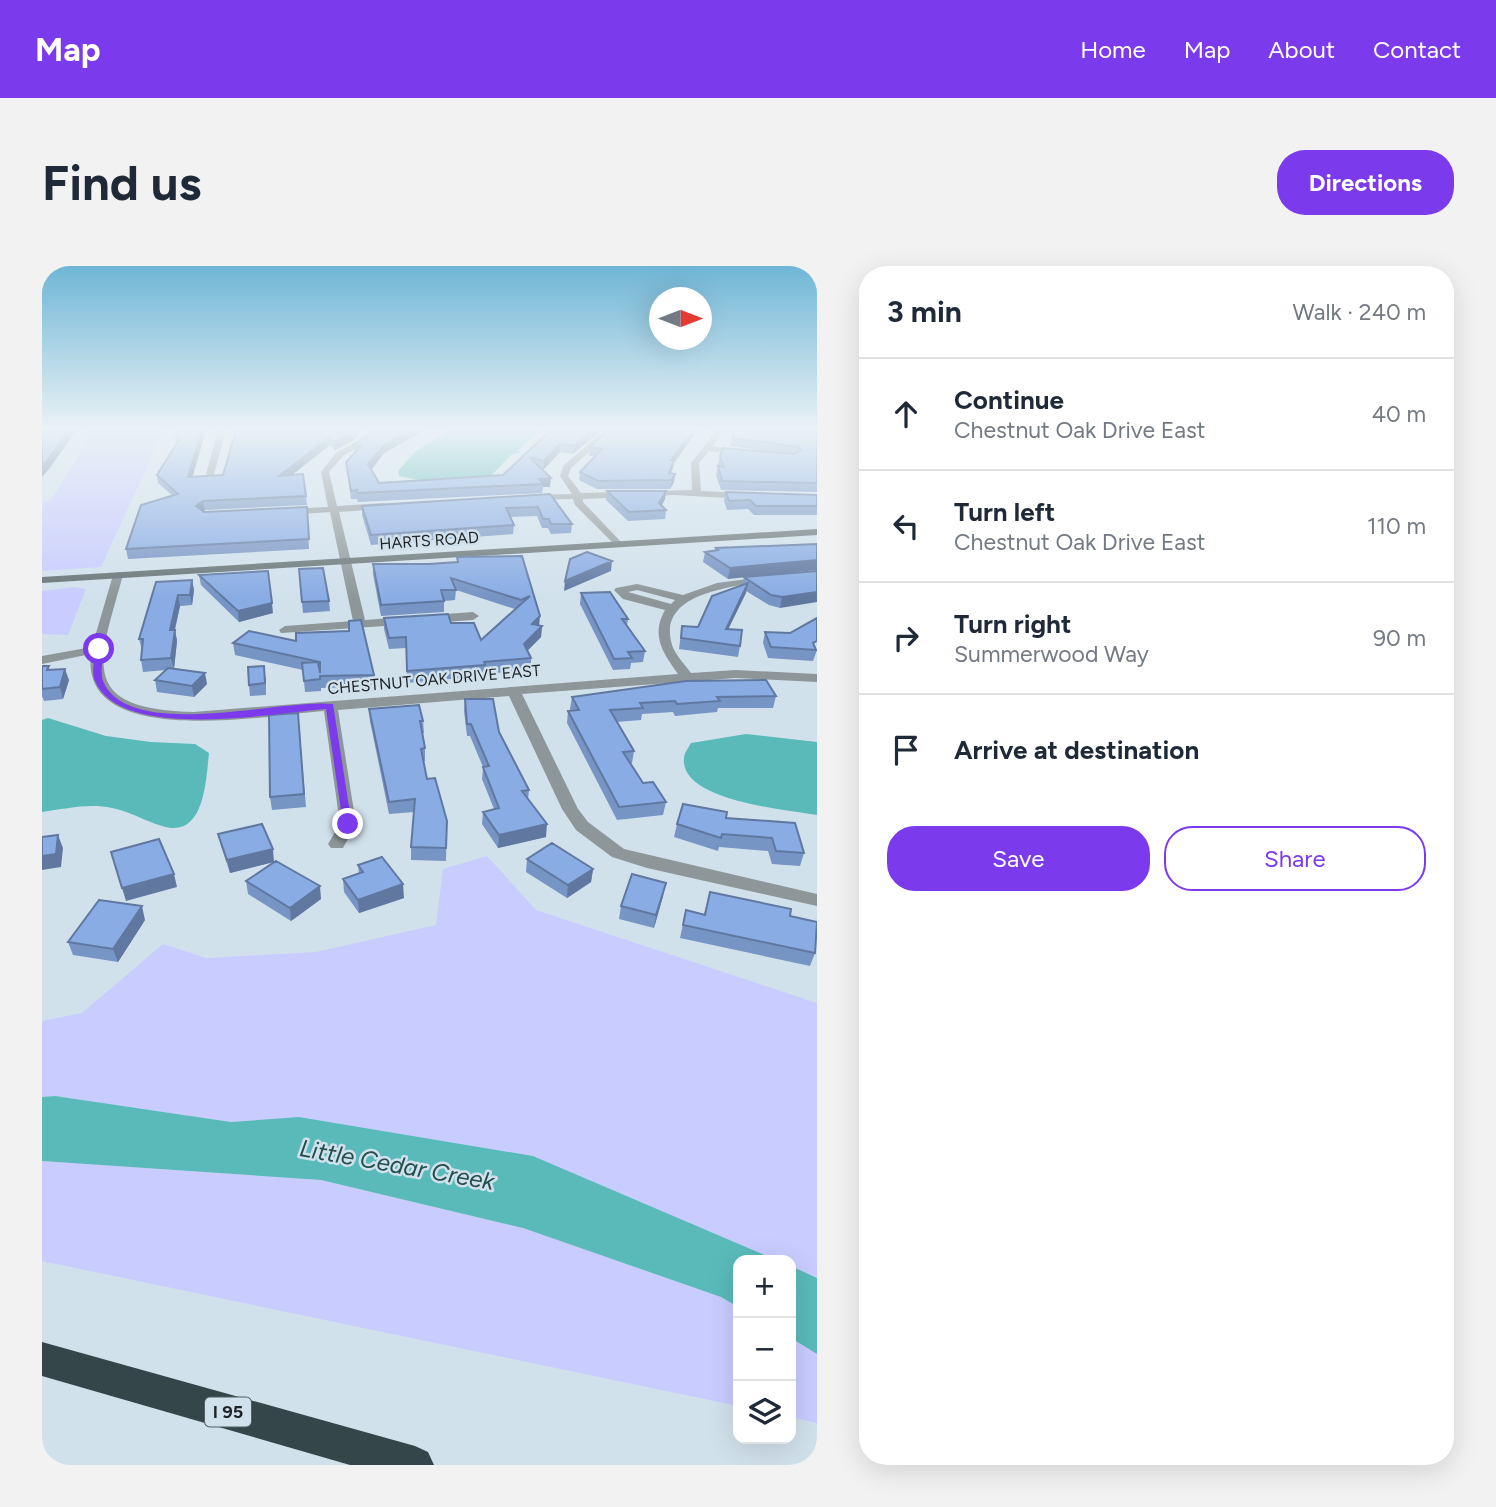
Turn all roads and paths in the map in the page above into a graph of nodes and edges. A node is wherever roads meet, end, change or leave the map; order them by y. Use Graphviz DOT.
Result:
graph roads {
  1 [pos="327,486"];
  2 [pos="571,486"];
  3 [pos="696,486"];
  4 [pos="697,493"];
  5 [pos="578,495"];
  6 [pos="757,497"];
  7 [pos="523,498"];
  8 [pos="400,505"];
  9 [pos="333,509"];
  10 [pos="280,512"];
  11 [pos="817,531"];
  12 [pos="617,544"];
  13 [pos="345,561"];
  14 [pos="118,575"];
  15 [pos="781,578"];
  16 [pos="42,580"];
  17 [pos="683,599"];
  18 [pos="672,608"];
  19 [pos="473,616"];
  20 [pos="360,624"];
  21 [pos="285,629"];
  22 [pos="99,649"];
  23 [pos="42,660"];
  24 [pos="687,677"];
  25 [pos="817,678"];
  26 [pos="513,690"];
  27 [pos="330,706"];
  28 [pos="337,844"];
  29 [pos="817,900"];
  30 [pos="42,1359"];
  31 [pos="415,1465"];
  1 -- 9 [label="street"];
  2 -- 5 [label="street"];
  3 -- 4 [label="street"];
  4 -- 5 [label="street"];
  4 -- 6 [label="street"];
  5 -- 7 [label="street"];
  5 -- 12 [label="street"];
  8 -- 9 [label="street"];
  9 -- 10 [label="street"];
  9 -- 13 [label="street"];
  11 -- 12 [label="street, HARTS ROAD"];
  12 -- 13 [label="street, HARTS ROAD"];
  13 -- 14 [label="street, HARTS ROAD"];
  13 -- 20 [label="street"];
  14 -- 16 [label="street, HARTS ROAD"];
  14 -- 22 [label="street, CHESTNUT OAK DRIVE EAST"];
  15 -- 17 [label="street"];
  17 -- 18 [label="street"];
  17 -- 18 [label="street"];
  18 -- 24 [label="street"];
  19 -- 20 [label="street"];
  20 -- 21 [label="street"];
  22 -- 23 [label="street"];
  22 -- 27 [label="street, CHESTNUT OAK DRIVE EAST"];
  24 -- 25 [label="street, CHESTNUT OAK DRIVE EAST"];
  24 -- 26 [label="street, CHESTNUT OAK DRIVE EAST"];
  26 -- 27 [label="street, CHESTNUT OAK DRIVE EAST"];
  26 -- 29 [label="street"];
  27 -- 28 [label="street"];
  30 -- 31 [label="highway, I 95"];
}
